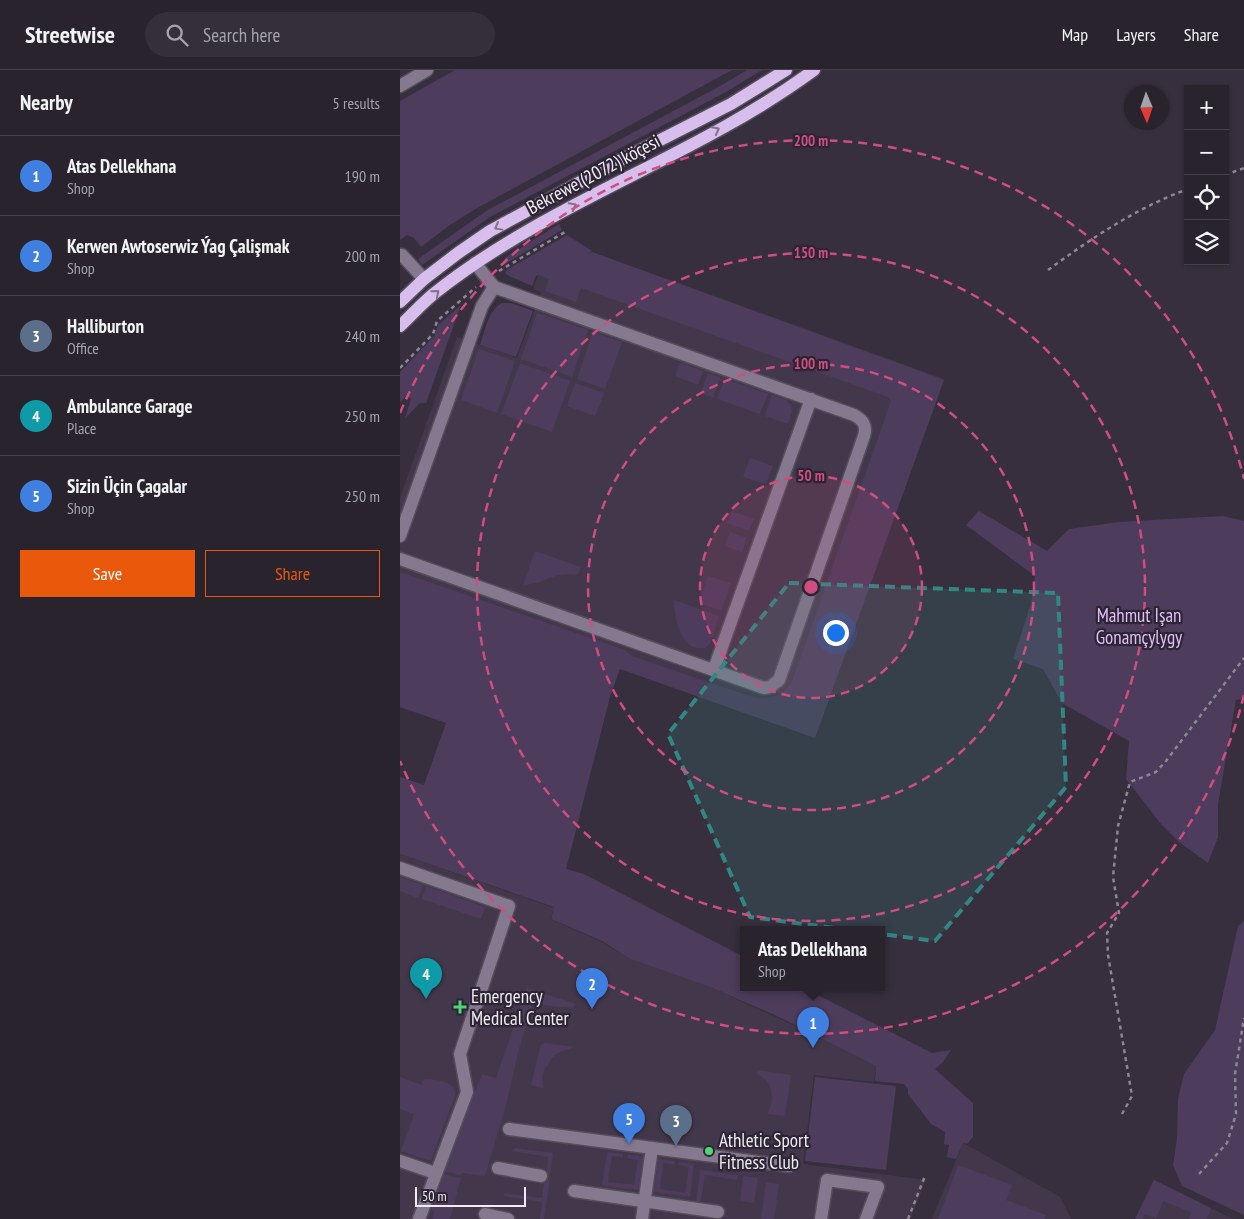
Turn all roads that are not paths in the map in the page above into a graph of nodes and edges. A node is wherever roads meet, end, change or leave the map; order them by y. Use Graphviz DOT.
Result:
graph roads {
  1 [pos="428,70"];
  2 [pos="786,70"];
  3 [pos="814,70"];
  4 [pos="400,86"];
  5 [pos="400,255"];
  6 [pos="475,263"];
  7 [pos="424,280"];
  8 [pos="494,287"];
  9 [pos="400,302"];
  10 [pos="400,326"];
  11 [pos="811,399"];
  12 [pos="400,536"];
  13 [pos="400,559"];
  14 [pos="714,670"];
  15 [pos="400,868"];
  16 [pos="509,1130"];
  17 [pos="652,1148"];
  18 [pos="400,1161"];
  19 [pos="789,1166"];
  20 [pos="498,1168"];
  21 [pos="435,1173"];
  22 [pos="541,1176"];
  23 [pos="574,1191"];
  24 [pos="644,1201"];
  25 [pos="718,1212"];
  26 [pos="485,1214"];
  27 [pos="419,1219"];
  28 [pos="508,1219"];
  29 [pos="642,1219"];
  30 [pos="821,1219"];
  31 [pos="866,1219"];
  1 -- 4 [label="lane"];
  2 -- 7 [label="main road, Bekrewe (2072) köçesi, one-way"];
  6 -- 3 [label="main road, Bekrewe (2072) köçesi, one-way"];
  5 -- 7 [label="lane"];
  6 -- 8 [label="lane"];
  10 -- 6 [label="main road, Bekrewe (2072) köçesi, one-way"];
  7 -- 9 [label="main road, Bekrewe (2072) köçesi"];
  8 -- 11 [label="lane"];
  8 -- 12 [label="lane"];
  11 -- 14 [label="lane"];
  11 -- 14 [label="lane"];
  13 -- 14 [label="lane"];
  15 -- 21 [label="lane"];
  16 -- 17 [label="lane"];
  17 -- 19 [label="lane"];
  17 -- 24 [label="lane"];
  18 -- 21 [label="lane"];
  20 -- 22 [label="lane"];
  21 -- 27 [label="lane"];
  23 -- 24 [label="lane"];
  24 -- 25 [label="lane"];
  24 -- 29 [label="lane"];
  26 -- 28 [label="lane"];
  30 -- 31 [label="lane"];
}
